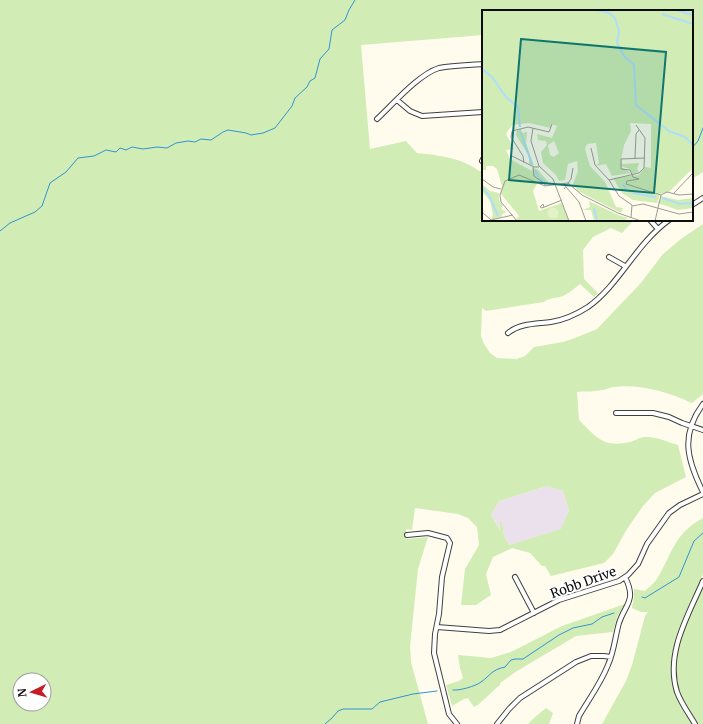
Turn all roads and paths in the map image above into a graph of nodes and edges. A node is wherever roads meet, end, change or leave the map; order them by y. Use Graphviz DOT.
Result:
graph roads {
  1 [pos="482,64"];
  2 [pos="397,100"];
  3 [pos="482,112"];
  4 [pos="377,119"];
  5 [pos="703,198"];
  6 [pos="693,204"];
  7 [pos="651,221"];
  8 [pos="668,221"];
  9 [pos="658,229"];
  10 [pos="610,257"];
  11 [pos="625,266"];
  12 [pos="508,333"];
  13 [pos="703,404"];
  14 [pos="616,413"];
  15 [pos="691,426"];
  16 [pos="703,430"];
  17 [pos="703,493"];
  18 [pos="407,535"];
  19 [pos="515,577"];
  20 [pos="625,578"];
  21 [pos="703,581"];
  22 [pos="534,613"];
  23 [pos="437,627"];
  24 [pos="611,657"];
  25 [pos="457,724"];
  26 [pos="497,724"];
  27 [pos="577,724"];
  28 [pos="695,724"];
  1 -- 2 [label="street"];
  2 -- 3 [label="street"];
  2 -- 4 [label="street"];
  5 -- 6 [label="street"];
  7 -- 9 [label="street"];
  8 -- 9 [label="street"];
  9 -- 11 [label="street"];
  10 -- 11 [label="street"];
  11 -- 12 [label="street"];
  13 -- 15 [label="street"];
  14 -- 15 [label="street"];
  15 -- 16 [label="street"];
  15 -- 17 [label="street"];
  17 -- 20 [label="street, Robb Drive"];
  18 -- 23 [label="street"];
  19 -- 22 [label="street"];
  20 -- 22 [label="street, Robb Drive"];
  20 -- 24 [label="street"];
  21 -- 28 [label="street"];
  22 -- 23 [label="street, Robb Drive"];
  23 -- 25 [label="street"];
  24 -- 26 [label="street"];
  24 -- 27 [label="street"];
}
